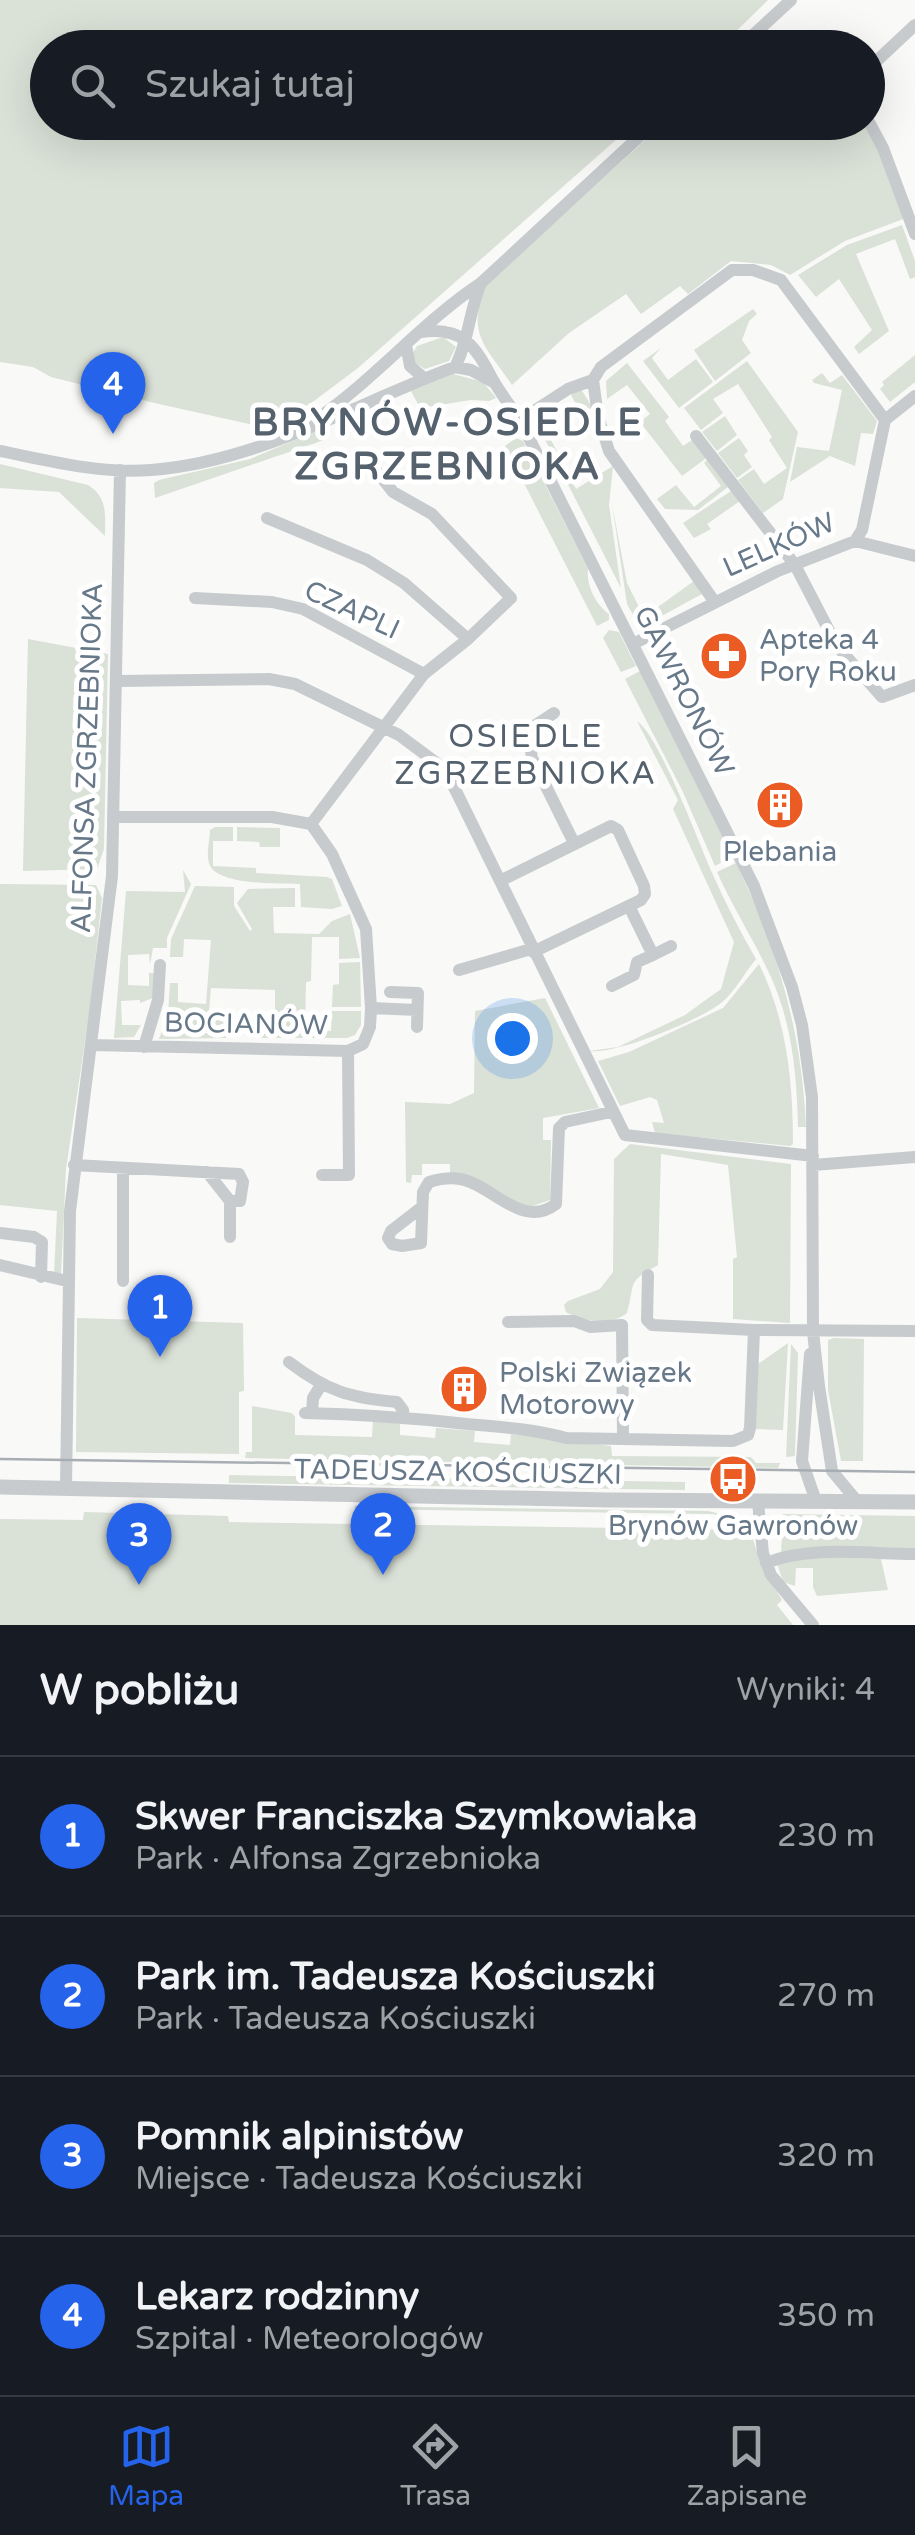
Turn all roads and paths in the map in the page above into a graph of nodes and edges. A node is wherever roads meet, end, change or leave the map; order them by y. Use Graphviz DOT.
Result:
graph roads {
  1 [pos="791,0"];
  2 [pos="915,25"];
  3 [pos="758,30"];
  4 [pos="885,53"];
  5 [pos="636,140"];
  6 [pos="879,140"];
  7 [pos="908,196"];
  8 [pos="915,234"];
  9 [pos="481,283"];
  10 [pos="420,332"];
  11 [pos="466,340"];
  12 [pos="406,346"];
  13 [pos="455,367"];
  14 [pos="424,379"];
  15 [pos="594,380"];
  16 [pos="495,383"];
  17 [pos="915,396"];
  18 [pos="520,420"];
  19 [pos="886,420"];
  20 [pos="308,426"];
  21 [pos="696,436"];
  22 [pos="0,451"];
  23 [pos="120,470"];
  24 [pos="378,473"];
  25 [pos="267,518"];
  26 [pos="855,541"];
  27 [pos="915,556"];
  28 [pos="795,565"];
  29 [pos="195,598"];
  30 [pos="714,601"];
  31 [pos="468,640"];
  32 [pos="633,644"];
  33 [pos="424,674"];
  34 [pos="116,681"];
  35 [pos="915,686"];
  36 [pos="554,713"];
  37 [pos="382,726"];
  38 [pos="114,817"];
  39 [pos="310,824"];
  40 [pos="574,842"];
  41 [pos="500,881"];
  42 [pos="629,906"];
  43 [pos="671,946"];
  44 [pos="532,950"];
  45 [pos="653,955"];
  46 [pos="160,964"];
  47 [pos="459,970"];
  48 [pos="612,986"];
  49 [pos="390,992"];
  50 [pos="371,1008"];
  51 [pos="417,1010"];
  52 [pos="416,1027"];
  53 [pos="90,1045"];
  54 [pos="144,1047"];
  55 [pos="348,1051"];
  56 [pos="611,1112"];
  57 [pos="915,1156"];
  58 [pos="813,1160"];
  59 [pos="74,1165"];
  60 [pos="123,1169"];
  61 [pos="207,1172"];
  62 [pos="322,1175"];
  63 [pos="230,1201"];
  64 [pos="422,1207"];
  65 [pos="0,1233"];
  66 [pos="230,1237"];
  67 [pos="0,1265"];
  68 [pos="648,1275"];
  69 [pos="41,1277"];
  70 [pos="67,1281"];
  71 [pos="123,1281"];
  72 [pos="508,1322"];
  73 [pos="754,1330"];
  74 [pos="820,1330"];
  75 [pos="915,1331"];
  76 [pos="289,1362"];
  77 [pos="321,1386"];
  78 [pos="404,1417"];
  79 [pos="623,1439"];
  80 [pos="803,1471"];
  81 [pos="832,1472"];
  82 [pos="0,1487"];
  83 [pos="66,1488"];
  84 [pos="817,1501"];
  85 [pos="857,1501"];
  86 [pos="758,1502"];
  87 [pos="794,1502"];
  88 [pos="915,1502"];
  89 [pos="915,1554"];
  90 [pos="766,1563"];
  91 [pos="813,1625"];
  1 -- 3 [label="street"];
  2 -- 4 [label="street"];
  5 -- 9 [label="street"];
  6 -- 7 [label="street"];
  7 -- 8 [label="street"];
  9 -- 10 [label="street"];
  9 -- 11 [label="street"];
  10 -- 11 [label="street"];
  10 -- 12 [label="street"];
  11 -- 13 [label="street"];
  11 -- 16 [label="street, GAWRONÓW"];
  12 -- 14 [label="street"];
  12 -- 20 [label="street"];
  13 -- 14 [label="street"];
  13 -- 16 [label="street"];
  14 -- 20 [label="street"];
  15 -- 18 [label="street"];
  15 -- 19 [label="street"];
  15 -- 30 [label="street"];
  16 -- 18 [label="street, GAWRONÓW"];
  17 -- 19 [label="street"];
  18 -- 32 [label="street, GAWRONÓW"];
  19 -- 26 [label="street, LELKÓW"];
  20 -- 23 [label="street"];
  21 -- 28 [label="street"];
  22 -- 23 [label="street"];
  23 -- 34 [label="street, ALFONSA ZGRZEBNIOKA"];
  24 -- 31 [label="street"];
  25 -- 31 [label="street"];
  26 -- 27 [label="street"];
  26 -- 28 [label="street, LELKÓW"];
  28 -- 30 [label="street, LELKÓW"];
  28 -- 35 [label="street"];
  29 -- 33 [label="street, CZAPLI"];
  30 -- 32 [label="street, LELKÓW"];
  31 -- 33 [label="street"];
  32 -- 58 [label="street, GAWRONÓW"];
  33 -- 37 [label="street"];
  34 -- 37 [label="street"];
  34 -- 38 [label="street, ALFONSA ZGRZEBNIOKA"];
  36 -- 40 [label="street"];
  37 -- 39 [label="street"];
  37 -- 41 [label="street"];
  38 -- 39 [label="street"];
  38 -- 53 [label="street, ALFONSA ZGRZEBNIOKA"];
  39 -- 50 [label="street, BOCIANÓW"];
  40 -- 41 [label="street"];
  40 -- 42 [label="street"];
  41 -- 44 [label="street"];
  42 -- 44 [label="street"];
  42 -- 45 [label="street"];
  43 -- 45 [label="street"];
  44 -- 47 [label="street"];
  44 -- 56 [label="street"];
  45 -- 48 [label="street"];
  46 -- 54 [label="street, BOCIANÓW"];
  49 -- 51 [label="street"];
  50 -- 51 [label="street"];
  50 -- 55 [label="street, BOCIANÓW"];
  51 -- 52 [label="street"];
  53 -- 54 [label="street, BOCIANÓW"];
  53 -- 59 [label="street, ALFONSA ZGRZEBNIOKA"];
  54 -- 55 [label="street, BOCIANÓW"];
  55 -- 62 [label="street, BOCIANÓW"];
  56 -- 58 [label="street"];
  56 -- 64 [label="street"];
  57 -- 58 [label="street"];
  58 -- 74 [label="street, GAWRONÓW"];
  59 -- 60 [label="street"];
  59 -- 70 [label="street, ALFONSA ZGRZEBNIOKA"];
  60 -- 61 [label="street"];
  60 -- 71 [label="street"];
  61 -- 63 [label="street"];
  61 -- 63 [label="street"];
  63 -- 66 [label="street"];
  65 -- 69 [label="street"];
  67 -- 69 [label="street"];
  68 -- 73 [label="street"];
  69 -- 70 [label="street"];
  70 -- 83 [label="street, ALFONSA ZGRZEBNIOKA"];
  72 -- 79 [label="street"];
  73 -- 74 [label="street"];
  73 -- 79 [label="street"];
  74 -- 75 [label="street"];
  74 -- 80 [label="street, GAWRONÓW"];
  74 -- 81 [label="street, GAWRONÓW"];
  76 -- 77 [label="street"];
  77 -- 78 [label="street"];
  77 -- 78 [label="street"];
  78 -- 79 [label="street"];
  80 -- 84 [label="street, GAWRONÓW"];
  80 -- 87 [label="street, GAWRONÓW"];
  81 -- 84 [label="street"];
  81 -- 85 [label="street"];
  82 -- 83 [label="street, TADEUSZA KOŚCIUSZKI"];
  83 -- 86 [label="street, TADEUSZA KOŚCIUSZKI"];
  84 -- 85 [label="street, TADEUSZA KOŚCIUSZKI"];
  84 -- 87 [label="street, TADEUSZA KOŚCIUSZKI"];
  85 -- 88 [label="street, TADEUSZA KOŚCIUSZKI"];
  86 -- 87 [label="street, TADEUSZA KOŚCIUSZKI"];
  86 -- 90 [label="street"];
  89 -- 90 [label="street"];
  90 -- 91 [label="street"];
}
